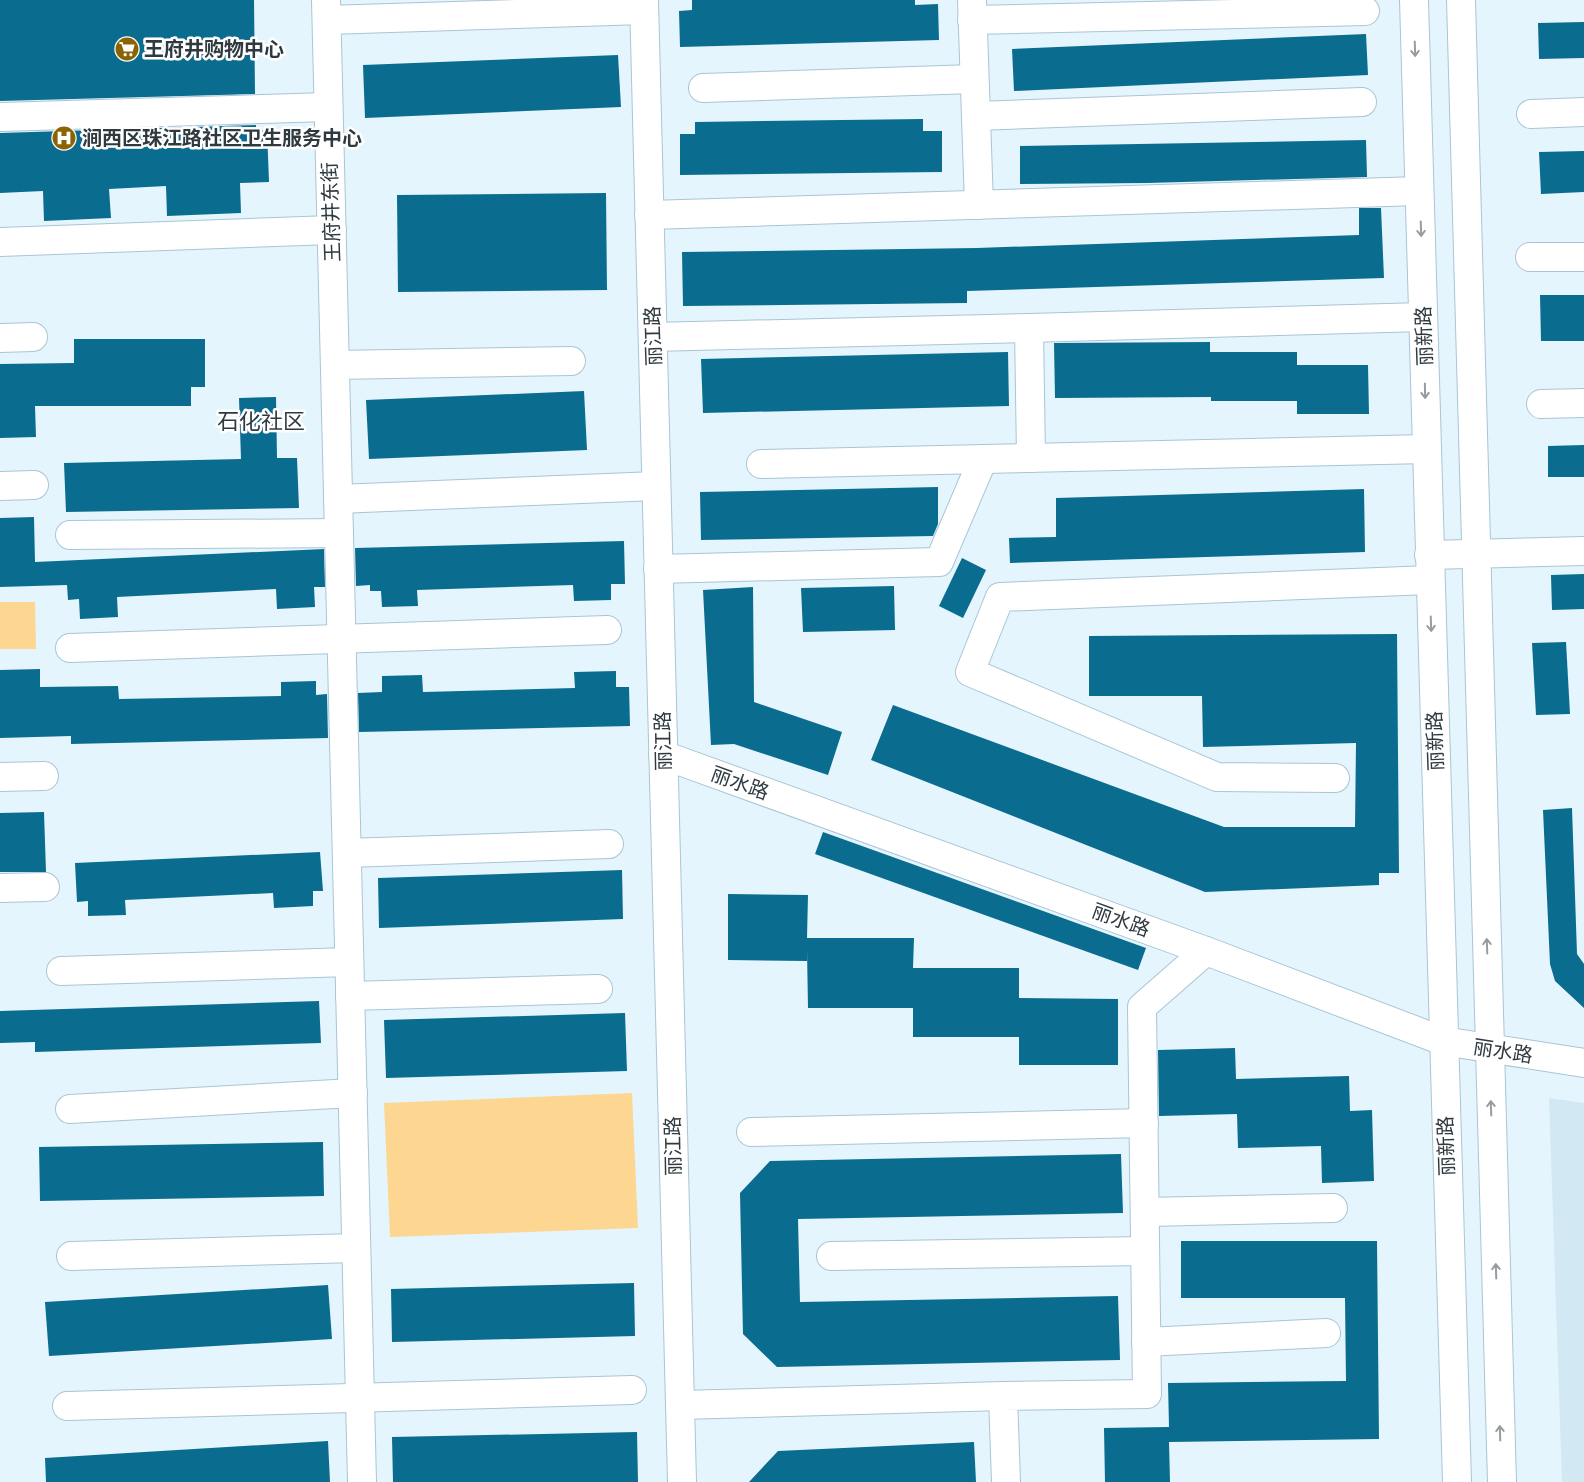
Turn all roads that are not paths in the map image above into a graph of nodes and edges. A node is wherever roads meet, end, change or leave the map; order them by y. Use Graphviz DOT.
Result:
graph roads {
  1 [pos="1414,0"];
  2 [pos="1461,0"];
  3 [pos="644,5"];
  4 [pos="327,10"];
  5 [pos="972,10"];
  6 [pos="1365,11"];
  7 [pos="974,79"];
  8 [pos="703,88"];
  9 [pos="1362,102"];
  10 [pos="328,107"];
  11 [pos="1584,112"];
  12 [pos="1531,114"];
  13 [pos="976,116"];
  14 [pos="0,117"];
  15 [pos="1419,191"];
  16 [pos="978,205"];
  17 [pos="649,215"];
  18 [pos="332,230"];
  19 [pos="0,242"];
  20 [pos="1530,257"];
  21 [pos="1584,257"];
  22 [pos="1423,316"];
  23 [pos="1030,328"];
  24 [pos="33,337"];
  25 [pos="653,337"];
  26 [pos="0,338"];
  27 [pos="571,361"];
  28 [pos="335,365"];
  29 [pos="1584,403"];
  30 [pos="1541,404"];
  31 [pos="1427,449"];
  32 [pos="1031,458"];
  33 [pos="983,459"];
  34 [pos="761,464"];
  35 [pos="34,485"];
  36 [pos="0,486"];
  37 [pos="656,486"];
  38 [pos="338,499"];
  39 [pos="339,533"];
  40 [pos="70,536"];
  41 [pos="1584,551"];
  42 [pos="1476,554"];
  43 [pos="1430,568"];
  44 [pos="658,569"];
  45 [pos="606,630"];
  46 [pos="342,639"];
  47 [pos="70,648"];
  48 [pos="663,755"];
  49 [pos="44,776"];
  50 [pos="0,777"];
  51 [pos="1334,778"];
  52 [pos="609,844"];
  53 [pos="347,853"];
  54 [pos="45,887"];
  55 [pos="0,888"];
  56 [pos="1206,951"];
  57 [pos="350,962"];
  58 [pos="61,971"];
  59 [pos="598,989"];
  60 [pos="350,996"];
  61 [pos="1443,1041"];
  62 [pos="1490,1048"];
  63 [pos="1584,1064"];
  64 [pos="352,1093"];
  65 [pos="70,1109"];
  66 [pos="1144,1123"];
  67 [pos="752,1132"];
  68 [pos="1333,1208"];
  69 [pos="1145,1212"];
  70 [pos="356,1248"];
  71 [pos="1145,1251"];
  72 [pos="71,1256"];
  73 [pos="831,1256"];
  74 [pos="1326,1333"];
  75 [pos="1146,1342"];
  76 [pos="632,1390"];
  77 [pos="1003,1396"];
  78 [pos="360,1398"];
  79 [pos="680,1405"];
  80 [pos="67,1406"];
  81 [pos="362,1482"];
  82 [pos="682,1482"];
  83 [pos="1006,1482"];
  84 [pos="1456,1482"];
  85 [pos="1502,1482"];
  1 -- 15 [label="main road, 丽新路, one-way"];
  2 -- 42 [label="main road"];
  3 -- 4 [label="main road"];
  3 -- 17 [label="main road, 丽江路"];
  4 -- 10 [label="main road, 王府井东街"];
  5 -- 6 [label="main road"];
  5 -- 7 [label="main road"];
  7 -- 8 [label="main road"];
  7 -- 13 [label="main road"];
  9 -- 13 [label="main road"];
  10 -- 14 [label="main road"];
  10 -- 18 [label="main road, 王府井东街"];
  11 -- 12 [label="main road"];
  13 -- 16 [label="main road"];
  15 -- 16 [label="main road"];
  15 -- 22 [label="main road, 丽新路, one-way"];
  16 -- 17 [label="main road"];
  17 -- 25 [label="main road, 丽江路"];
  18 -- 19 [label="main road"];
  18 -- 28 [label="main road, 王府井东街"];
  20 -- 21 [label="main road"];
  22 -- 23 [label="main road"];
  22 -- 31 [label="main road, 丽新路, one-way"];
  23 -- 25 [label="main road"];
  23 -- 32 [label="main road"];
  24 -- 26 [label="main road"];
  25 -- 37 [label="main road, 丽江路"];
  27 -- 28 [label="main road"];
  28 -- 38 [label="main road, 王府井东街"];
  29 -- 30 [label="main road"];
  31 -- 32 [label="main road"];
  31 -- 43 [label="main road, 丽新路"];
  32 -- 33 [label="main road"];
  33 -- 34 [label="main road"];
  33 -- 44 [label="main road"];
  35 -- 36 [label="main road"];
  37 -- 38 [label="main road"];
  37 -- 44 [label="main road, 丽江路"];
  38 -- 39 [label="main road, 王府井东街"];
  39 -- 40 [label="main road"];
  39 -- 46 [label="main road, 王府井东街"];
  41 -- 42 [label="main road"];
  42 -- 43 [label="main road"];
  62 -- 42 [label="main road, one-way"];
  43 -- 51 [label="main road"];
  43 -- 61 [label="main road, 丽新路, one-way"];
  44 -- 48 [label="main road, 丽江路"];
  45 -- 46 [label="main road"];
  46 -- 47 [label="main road"];
  46 -- 53 [label="main road, 王府井东街"];
  48 -- 56 [label="main road, 丽水路"];
  48 -- 79 [label="main road, 丽江路"];
  49 -- 50 [label="main road"];
  52 -- 53 [label="main road"];
  53 -- 57 [label="main road, 王府井东街"];
  54 -- 55 [label="main road"];
  56 -- 61 [label="main road, 丽水路"];
  56 -- 66 [label="main road"];
  57 -- 58 [label="main road"];
  57 -- 60 [label="main road, 王府井东街"];
  59 -- 60 [label="main road"];
  60 -- 64 [label="main road, 王府井东街"];
  61 -- 62 [label="main road, 丽水路"];
  61 -- 84 [label="main road, 丽新路"];
  62 -- 63 [label="main road, 丽水路"];
  85 -- 62 [label="main road, one-way"];
  64 -- 65 [label="main road"];
  64 -- 70 [label="main road, 王府井东街"];
  66 -- 67 [label="main road"];
  66 -- 69 [label="main road"];
  68 -- 69 [label="main road"];
  69 -- 71 [label="main road"];
  70 -- 72 [label="main road"];
  70 -- 78 [label="main road, 王府井东街"];
  71 -- 73 [label="main road"];
  71 -- 75 [label="main road"];
  74 -- 75 [label="main road"];
  75 -- 77 [label="main road"];
  76 -- 78 [label="main road"];
  77 -- 79 [label="main road"];
  77 -- 83 [label="main road"];
  78 -- 80 [label="main road"];
  78 -- 81 [label="main road, 王府井东街"];
  79 -- 82 [label="main road, 丽江路"];
}
